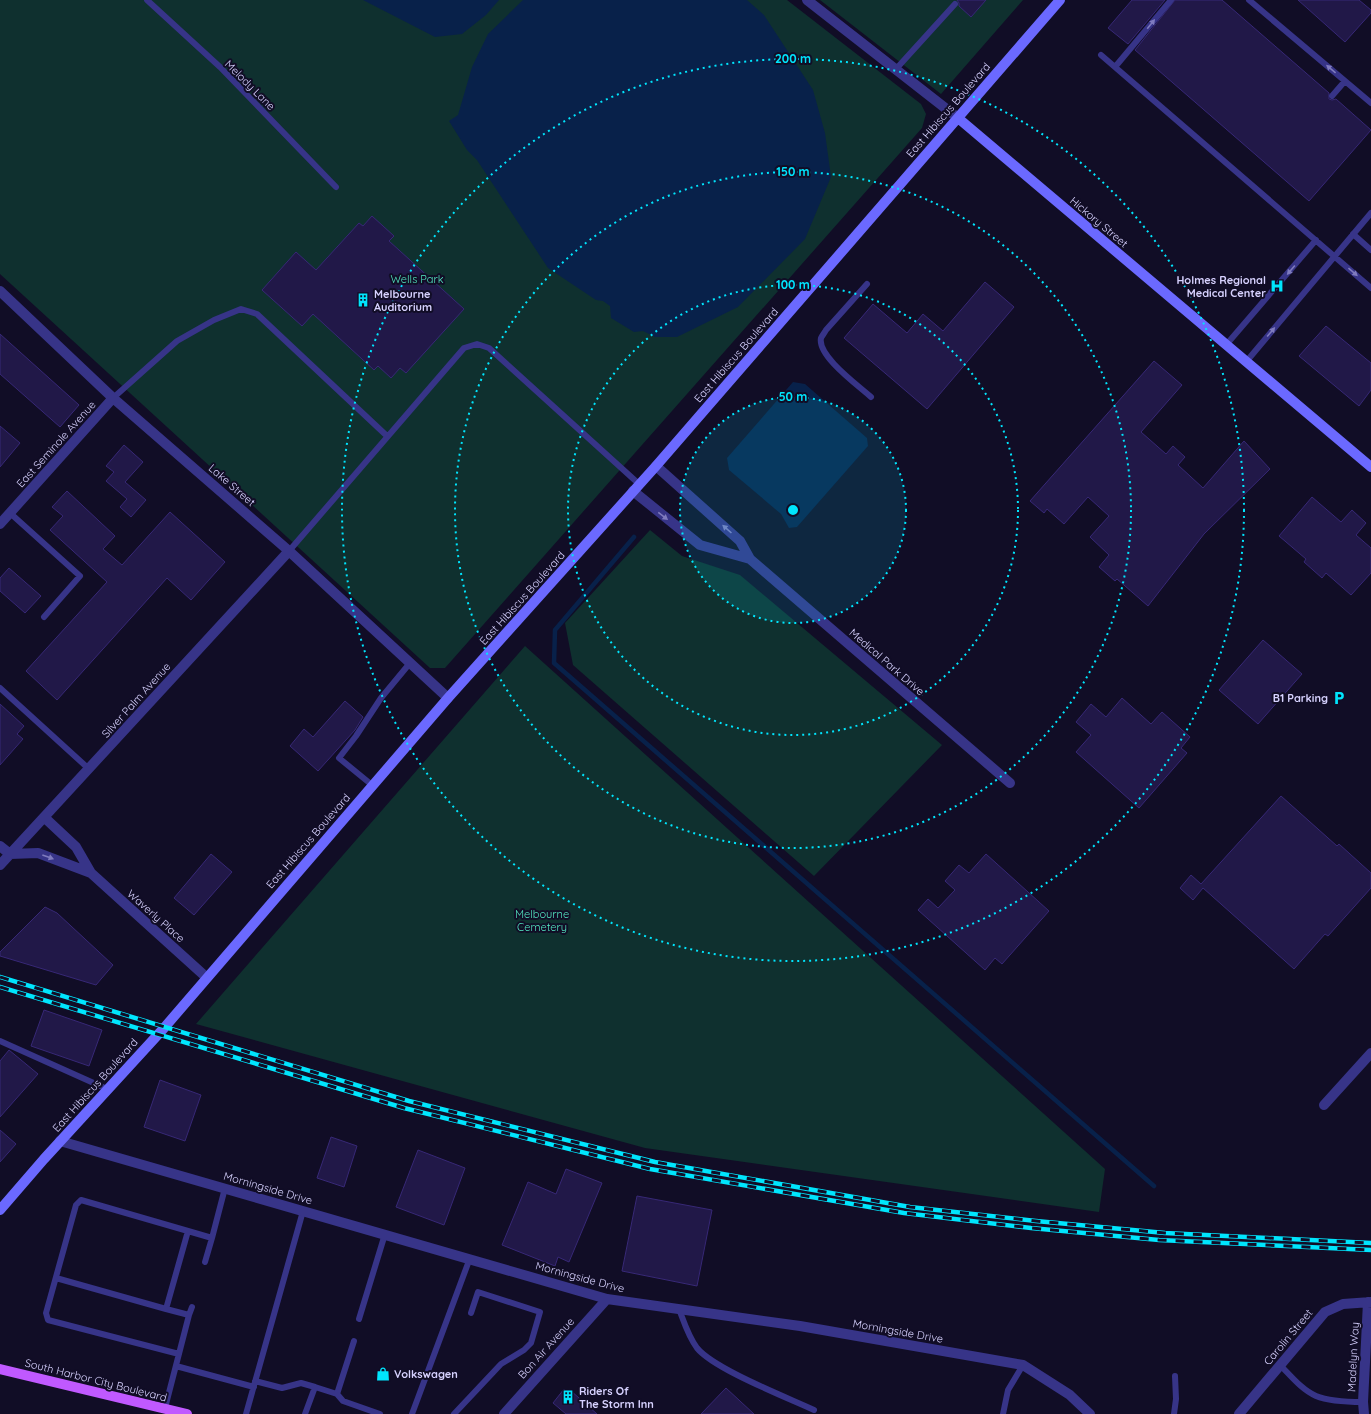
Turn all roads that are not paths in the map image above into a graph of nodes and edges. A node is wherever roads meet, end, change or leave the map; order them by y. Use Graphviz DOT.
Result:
graph roads {
  1 [pos="147,0"];
  2 [pos="807,0"];
  3 [pos="1060,0"];
  4 [pos="1171,0"];
  5 [pos="1249,0"];
  6 [pos="956,4"];
  7 [pos="1101,55"];
  8 [pos="1114,67"];
  9 [pos="896,69"];
  10 [pos="1345,81"];
  11 [pos="1332,96"];
  12 [pos="1371,103"];
  13 [pos="958,118"];
  14 [pos="336,187"];
  15 [pos="1371,213"];
  16 [pos="1353,234"];
  17 [pos="1316,240"];
  18 [pos="1371,250"];
  19 [pos="1335,256"];
  20 [pos="867,284"];
  21 [pos="1371,288"];
  22 [pos="0,291"];
  23 [pos="1226,345"];
  24 [pos="1246,362"];
  25 [pos="871,397"];
  26 [pos="113,398"];
  27 [pos="387,436"];
  28 [pos="656,466"];
  29 [pos="1371,467"];
  30 [pos="636,488"];
  31 [pos="10,513"];
  32 [pos="0,524"];
  33 [pos="289,551"];
  34 [pos="750,559"];
  35 [pos="44,617"];
  36 [pos="410,663"];
  37 [pos="0,688"];
  38 [pos="448,698"];
  39 [pos="89,769"];
  40 [pos="1010,783"];
  41 [pos="372,785"];
  42 [pos="45,818"];
  43 [pos="0,846"];
  44 [pos="10,854"];
  45 [pos="0,865"];
  46 [pos="91,873"];
  47 [pos="206,977"];
  48 [pos="0,1041"];
  49 [pos="1371,1053"];
  50 [pos="107,1089"];
  51 [pos="1324,1105"];
  52 [pos="60,1141"];
  53 [pos="225,1188"];
  54 [pos="0,1210"];
  55 [pos="303,1211"];
  56 [pos="188,1232"];
  57 [pos="385,1234"];
  58 [pos="212,1238"];
  59 [pos="470,1258"];
  60 [pos="205,1262"];
  61 [pos="56,1278"];
  62 [pos="607,1299"];
  63 [pos="1369,1302"];
  64 [pos="192,1307"];
  65 [pos="166,1309"];
  66 [pos="679,1309"];
  67 [pos="471,1313"];
  68 [pos="189,1316"];
  69 [pos="360,1319"];
  70 [pos="354,1341"];
  71 [pos="179,1354"];
  72 [pos="1023,1365"];
  73 [pos="176,1366"];
  74 [pos="1280,1366"];
  75 [pos="0,1369"];
  76 [pos="1175,1376"];
  77 [pos="255,1381"];
  78 [pos="254,1387"];
  79 [pos="315,1387"];
  80 [pos="337,1394"];
  81 [pos="1363,1402"];
  82 [pos="165,1408"];
  83 [pos="814,1410"];
  84 [pos="187,1414"];
  85 [pos="246,1414"];
  86 [pos="305,1414"];
  87 [pos="380,1414"];
  88 [pos="412,1414"];
  89 [pos="454,1414"];
  90 [pos="504,1414"];
  91 [pos="1003,1414"];
  92 [pos="1090,1414"];
  93 [pos="1174,1414"];
  94 [pos="1239,1414"];
  95 [pos="1364,1414"];
  1 -- 14 [label="lane, Melody Lane"];
  2 -- 9 [label="street, Hickory Street"];
  3 -- 13 [label="street, East Hibiscus Boulevard"];
  8 -- 4 [label="lane, one-way"];
  10 -- 5 [label="lane, one-way"];
  6 -- 9 [label="lane"];
  7 -- 8 [label="lane"];
  8 -- 17 [label="lane"];
  9 -- 13 [label="street, Hickory Street"];
  10 -- 11 [label="lane"];
  10 -- 12 [label="lane"];
  13 -- 23 [label="street, Hickory Street"];
  13 -- 28 [label="street, East Hibiscus Boulevard"];
  15 -- 16 [label="lane"];
  16 -- 18 [label="lane"];
  16 -- 19 [label="lane"];
  17 -- 19 [label="lane"];
  17 -- 23 [label="lane, one-way"];
  19 -- 21 [label="lane, one-way"];
  24 -- 19 [label="lane, one-way"];
  20 -- 25 [label="lane"];
  22 -- 26 [label="street, Lake Street"];
  23 -- 24 [label="street, Hickory Street"];
  24 -- 29 [label="street, Hickory Street"];
  26 -- 27 [label="lane"];
  26 -- 31 [label="street, East Seminole Avenue"];
  26 -- 33 [label="street, Lake Street"];
  27 -- 30 [label="lane"];
  27 -- 33 [label="lane"];
  28 -- 30 [label="street, East Hibiscus Boulevard"];
  34 -- 28 [label="street, Medical Park Drive, one-way"];
  30 -- 34 [label="street, Medical Park Drive, one-way"];
  30 -- 38 [label="street, East Hibiscus Boulevard"];
  31 -- 32 [label="street, East Seminole Avenue"];
  31 -- 35 [label="lane"];
  33 -- 36 [label="street, Lake Street"];
  33 -- 39 [label="street, Silver Palm Avenue"];
  34 -- 40 [label="street, Medical Park Drive"];
  36 -- 38 [label="street, Lake Street"];
  36 -- 41 [label="lane"];
  37 -- 39 [label="lane"];
  38 -- 41 [label="street, East Hibiscus Boulevard"];
  39 -- 42 [label="street, Silver Palm Avenue"];
  41 -- 47 [label="street, East Hibiscus Boulevard"];
  42 -- 44 [label="street, Silver Palm Avenue"];
  42 -- 46 [label="street, Waverly Place"];
  43 -- 44 [label="street"];
  44 -- 45 [label="street, Silver Palm Avenue"];
  44 -- 46 [label="street, Waverly Place, one-way"];
  46 -- 47 [label="street, Waverly Place"];
  47 -- 50 [label="street, East Hibiscus Boulevard"];
  48 -- 50 [label="lane"];
  49 -- 51 [label="street"];
  50 -- 52 [label="street, East Hibiscus Boulevard"];
  52 -- 53 [label="street, Morningside Drive"];
  52 -- 54 [label="street, East Hibiscus Boulevard"];
  53 -- 55 [label="street, Morningside Drive"];
  53 -- 58 [label="lane"];
  55 -- 57 [label="street, Morningside Drive"];
  55 -- 77 [label="lane"];
  56 -- 58 [label="lane"];
  56 -- 61 [label="lane"];
  56 -- 65 [label="lane"];
  57 -- 59 [label="street, Morningside Drive"];
  57 -- 69 [label="lane"];
  58 -- 60 [label="lane"];
  59 -- 62 [label="street, Morningside Drive"];
  59 -- 88 [label="lane"];
  61 -- 65 [label="lane"];
  61 -- 71 [label="lane"];
  62 -- 66 [label="street, Morningside Drive"];
  62 -- 90 [label="street, Bon Air Avenue"];
  63 -- 74 [label="street, Carolin Street"];
  63 -- 81 [label="street, Madelyn Way"];
  64 -- 68 [label="lane"];
  65 -- 68 [label="lane"];
  66 -- 72 [label="street, Morningside Drive"];
  66 -- 83 [label="lane"];
  67 -- 89 [label="lane"];
  68 -- 71 [label="lane"];
  70 -- 80 [label="lane"];
  71 -- 73 [label="lane"];
  72 -- 91 [label="lane"];
  72 -- 92 [label="street, Morningside Drive"];
  73 -- 78 [label="lane"];
  73 -- 82 [label="lane"];
  74 -- 81 [label="lane"];
  74 -- 94 [label="street, Carolin Street"];
  75 -- 82 [label="main road, South Harbor City Boulevard"];
  76 -- 93 [label="lane"];
  77 -- 78 [label="lane"];
  77 -- 79 [label="lane"];
  78 -- 85 [label="lane"];
  79 -- 80 [label="lane"];
  79 -- 86 [label="lane"];
  80 -- 87 [label="lane"];
  81 -- 95 [label="street, Madelyn Way"];
  82 -- 84 [label="main road, South Harbor City Boulevard"];
}
